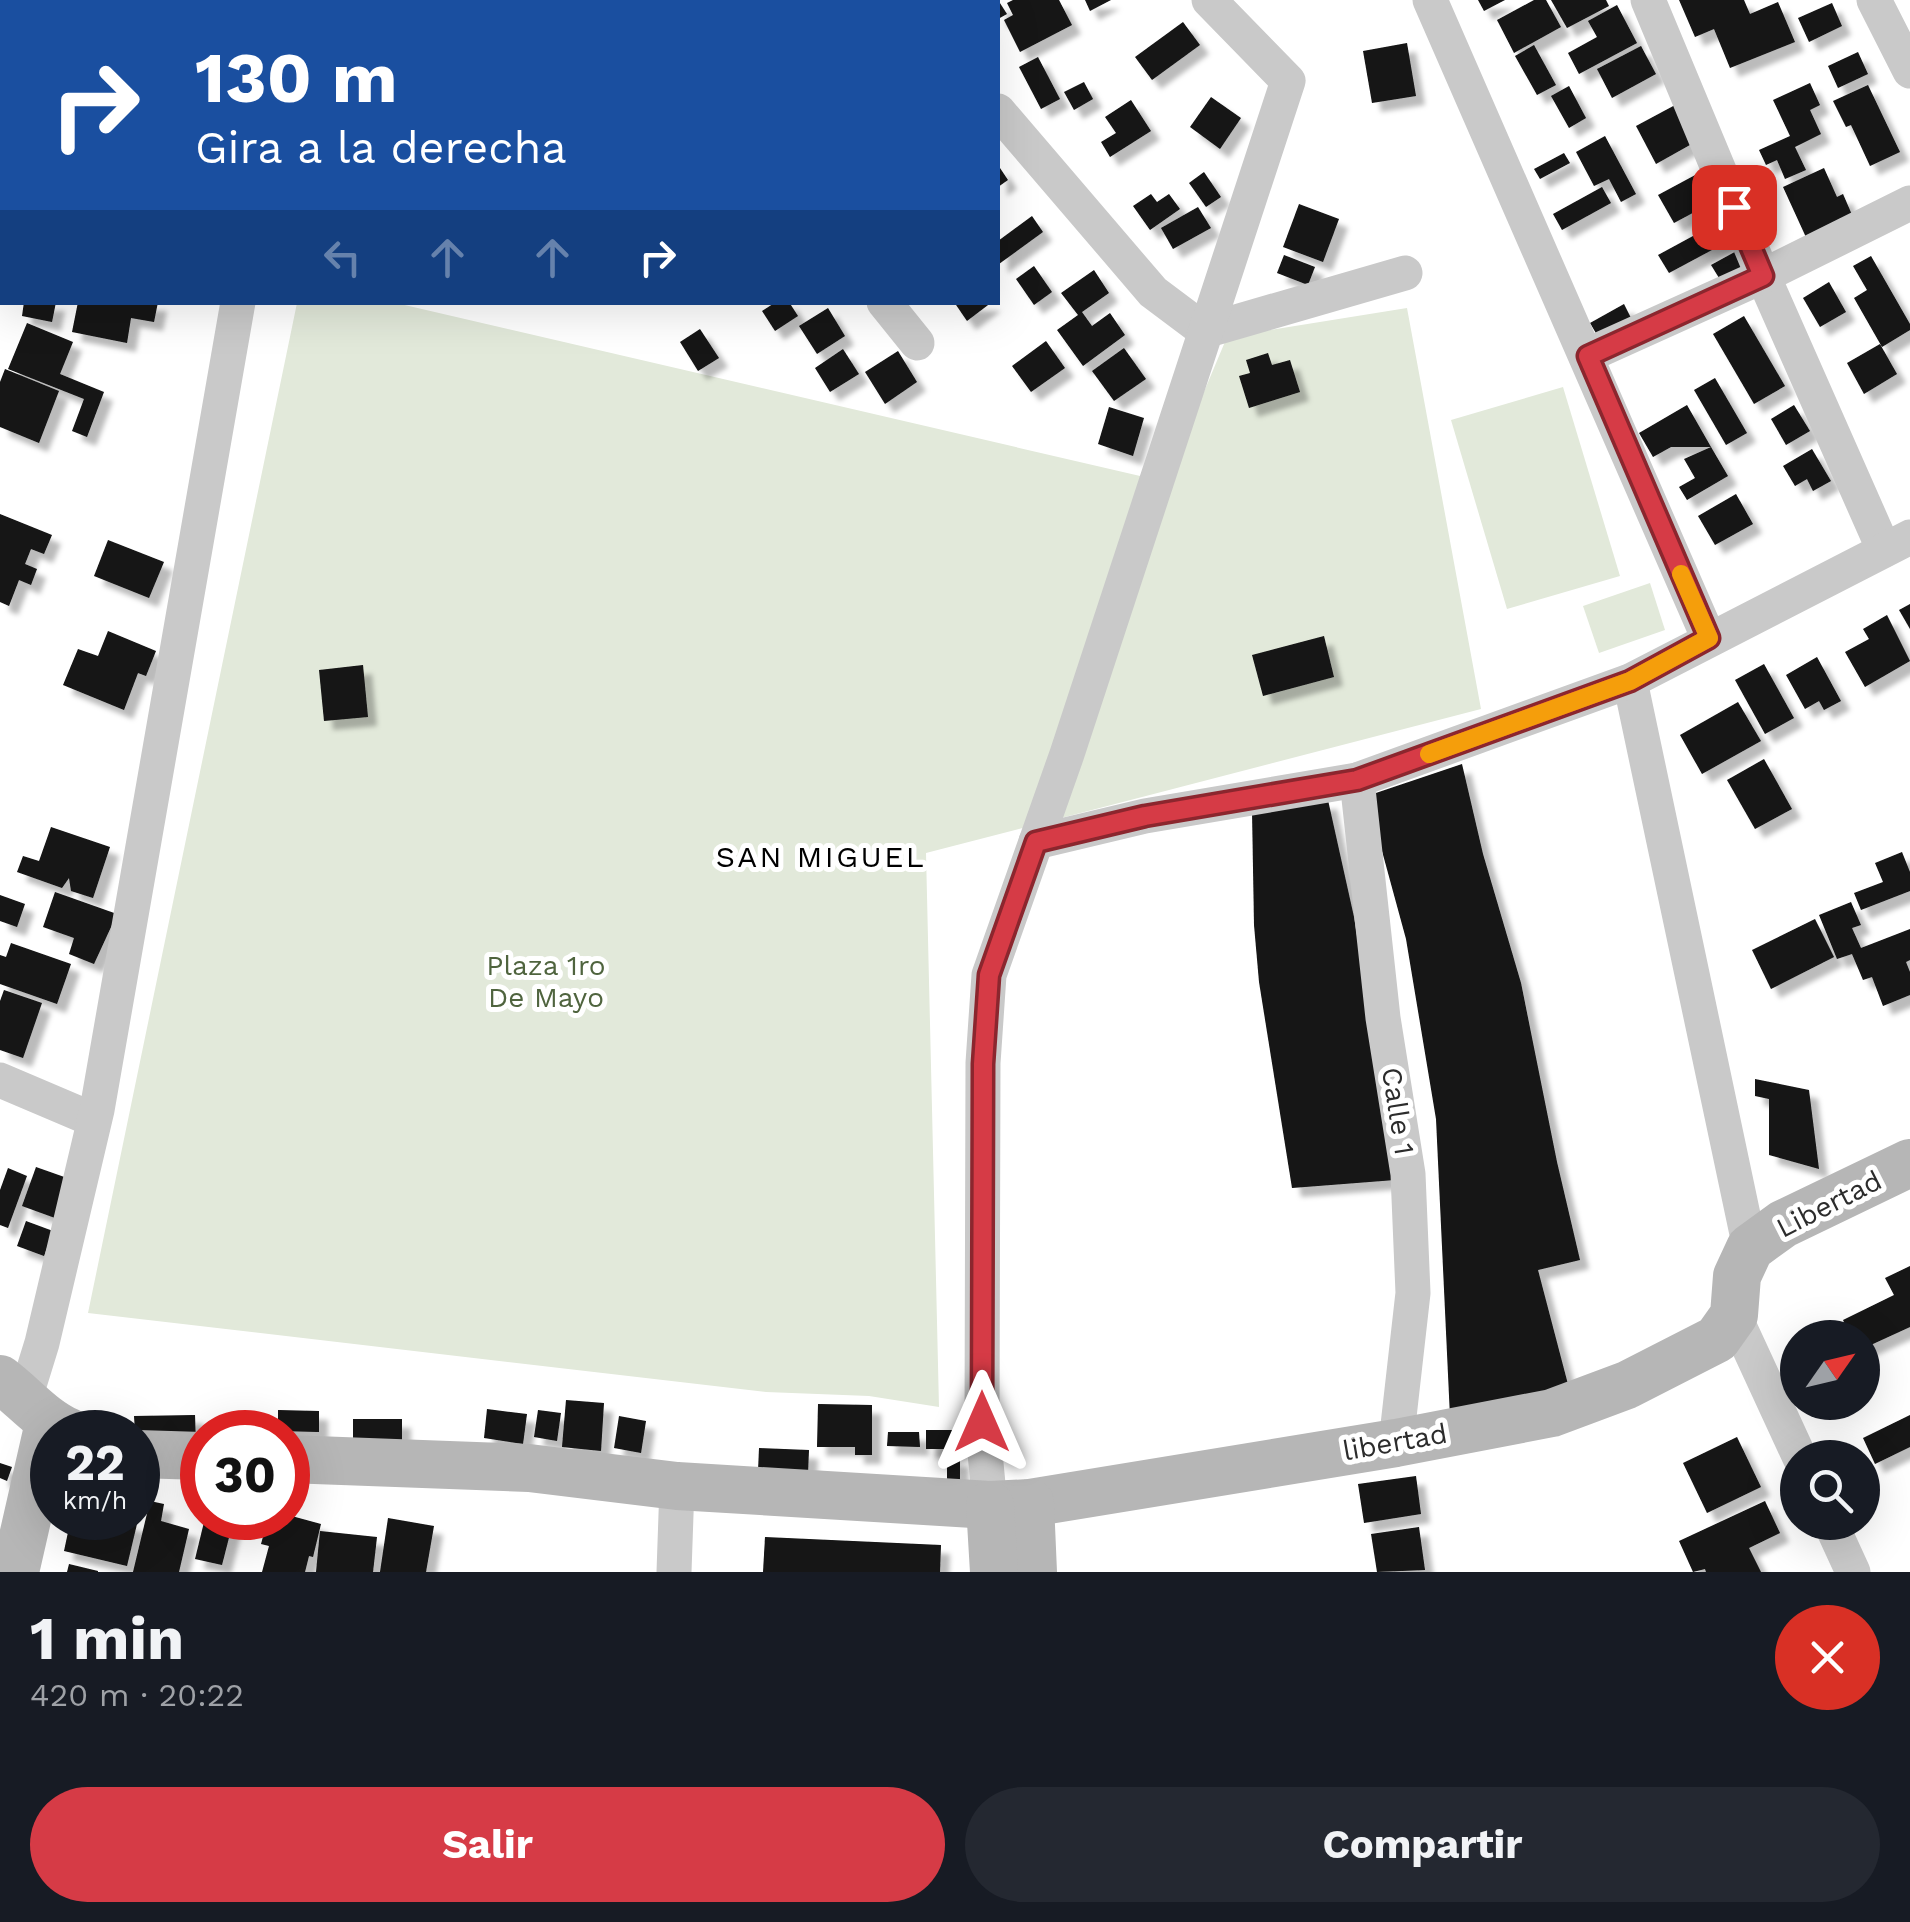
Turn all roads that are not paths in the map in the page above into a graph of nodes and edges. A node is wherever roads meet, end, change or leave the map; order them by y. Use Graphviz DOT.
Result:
graph roads {
  1 [pos="1208,0"];
  2 [pos="1430,0"];
  3 [pos="1648,0"];
  4 [pos="1874,0"];
  5 [pos="1910,72"];
  6 [pos="1000,112"];
  7 [pos="1910,202"];
  8 [pos="1405,273"];
  9 [pos="1763,276"];
  10 [pos="237,305"];
  11 [pos="886,305"];
  12 [pos="1205,331"];
  13 [pos="917,343"];
  14 [pos="1588,356"];
  15 [pos="1897,544"];
  16 [pos="1709,638"];
  17 [pos="1630,681"];
  18 [pos="1357,780"];
  19 [pos="1036,842"];
  20 [pos="0,1080"];
  21 [pos="94,1120"];
  22 [pos="1910,1163"];
  23 [pos="1750,1248"];
  24 [pos="1734,1315"];
  25 [pos="36,1408"];
  26 [pos="1792,1440"];
  27 [pos="1396,1442"];
  28 [pos="310,1460"];
  29 [pos="678,1486"];
  30 [pos="1010,1504"];
  31 [pos="1838,1540"];
  32 [pos="15,1572"];
  33 [pos="674,1572"];
  34 [pos="994,1572"];
  35 [pos="1033,1572"];
  36 [pos="1853,1572"];
  1 -- 12 [label="street"];
  2 -- 14 [label="street"];
  3 -- 9 [label="street"];
  4 -- 5 [label="street"];
  6 -- 12 [label="street"];
  7 -- 9 [label="street"];
  8 -- 12 [label="street"];
  9 -- 14 [label="street"];
  9 -- 15 [label="street"];
  10 -- 21 [label="street"];
  11 -- 13 [label="street"];
  12 -- 19 [label="street"];
  14 -- 16 [label="street"];
  15 -- 16 [label="street"];
  16 -- 17 [label="street"];
  17 -- 18 [label="street"];
  17 -- 23 [label="street"];
  18 -- 19 [label="street"];
  18 -- 27 [label="street, Calle 1"];
  19 -- 30 [label="street"];
  20 -- 21 [label="street"];
  21 -- 25 [label="street"];
  22 -- 23 [label="main road, Libertad"];
  23 -- 24 [label="main road"];
  24 -- 26 [label="street"];
  24 -- 27 [label="main road, libertad"];
  25 -- 32 [label="main road"];
  27 -- 30 [label="main road, libertad"];
  28 -- 29 [label="main road, libertad"];
  29 -- 30 [label="main road, libertad"];
  29 -- 33 [label="street"];
  30 -- 34 [label="main road"];
  30 -- 35 [label="main road"];
  31 -- 36 [label="street"];
}
